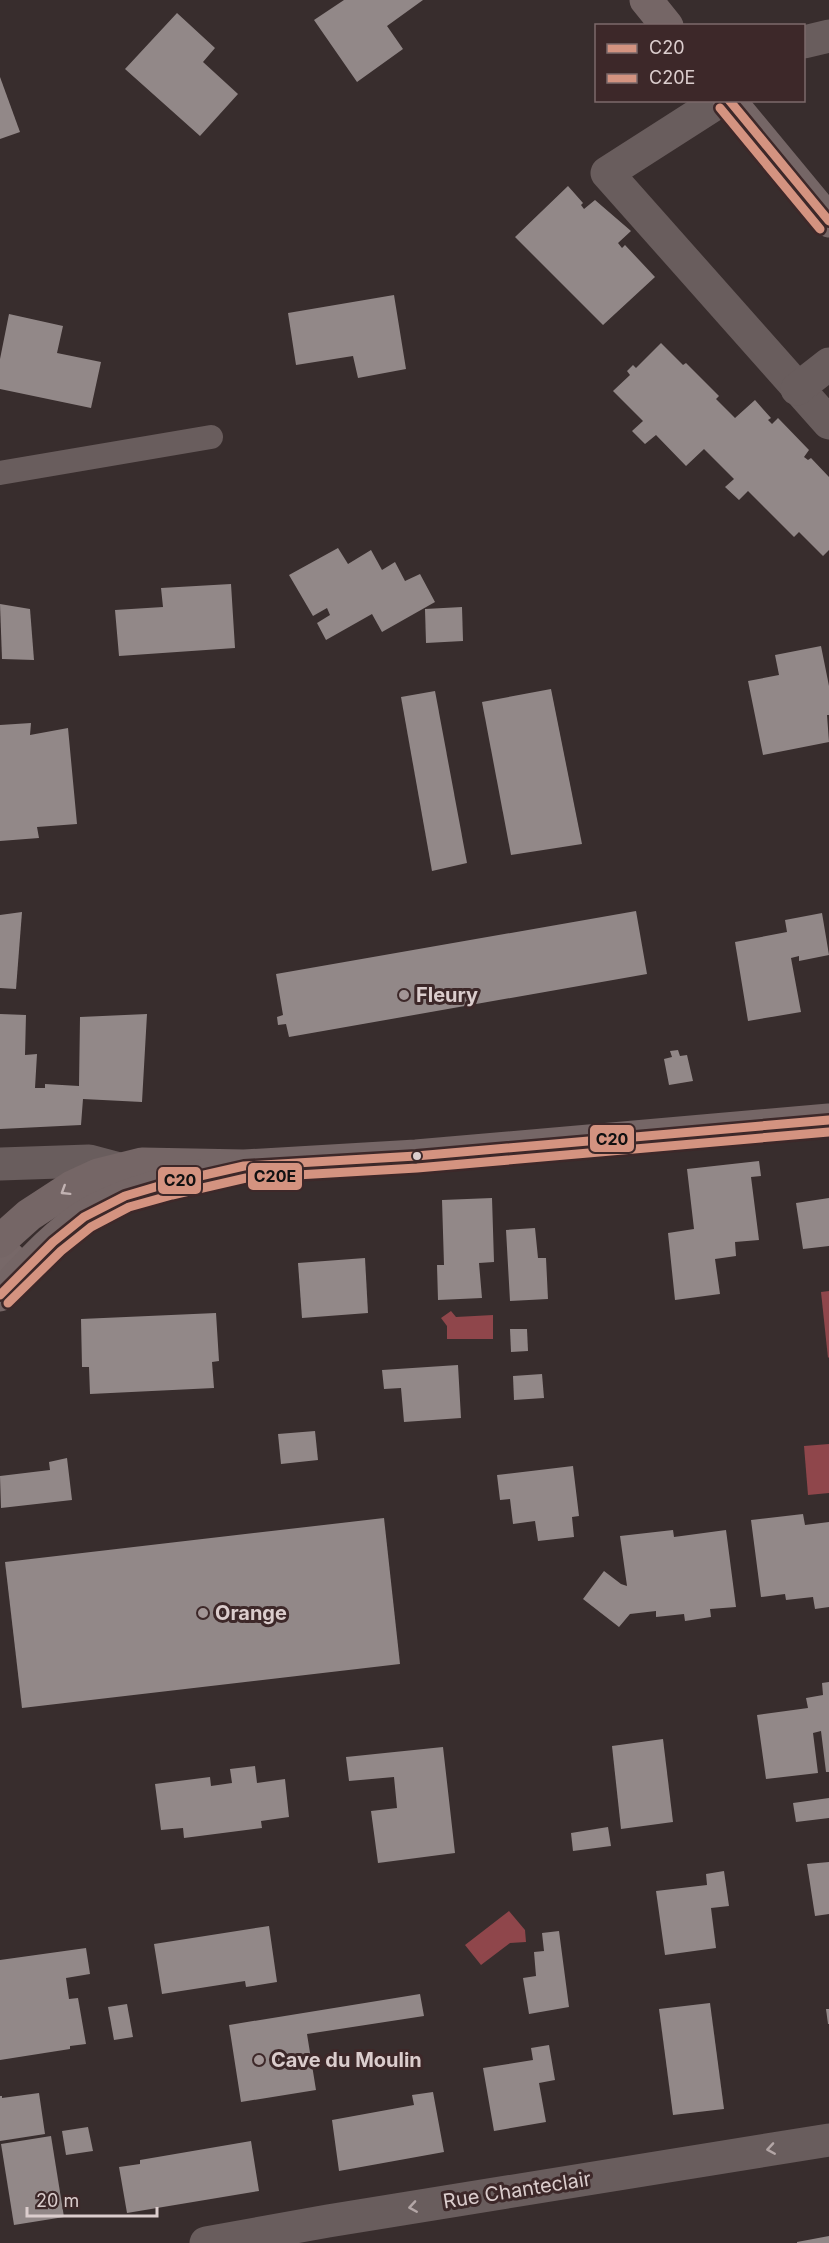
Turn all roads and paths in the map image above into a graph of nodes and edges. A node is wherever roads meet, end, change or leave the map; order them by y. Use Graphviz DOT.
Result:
graph roads {
  1 [pos="646,0"];
  2 [pos="665,24"];
  3 [pos="829,36"];
  4 [pos="805,42"];
  5 [pos="718,102"];
  6 [pos="731,102"];
  7 [pos="829,221"];
  8 [pos="829,364"];
  9 [pos="797,389"];
  10 [pos="829,423"];
  11 [pos="212,438"];
  12 [pos="0,473"];
  13 [pos="829,1120"];
  14 [pos="0,1164"];
  15 [pos="244,1166"];
  16 [pos="119,1169"];
  17 [pos="0,1241"];
  18 [pos="0,1250"];
  19 [pos="0,1270"];
  20 [pos="0,1295"];
  21 [pos="829,2140"];
  22 [pos="206,2243"];
  1 -- 2 [label="main road"];
  3 -- 4 [label="street"];
  5 -- 9 [label="street"];
  6 -- 7 [label="main road"];
  8 -- 9 [label="street"];
  9 -- 10 [label="street"];
  11 -- 12 [label="lane"];
  13 -- 15 [label="main road"];
  14 -- 16 [label="street"];
  15 -- 16 [label="main road"];
  15 -- 20 [label="main road"];
  16 -- 17 [label="main road, one-way"];
  18 -- 19 [label="street"];
  21 -- 22 [label="street, Rue Chanteclair, one-way"];
}
